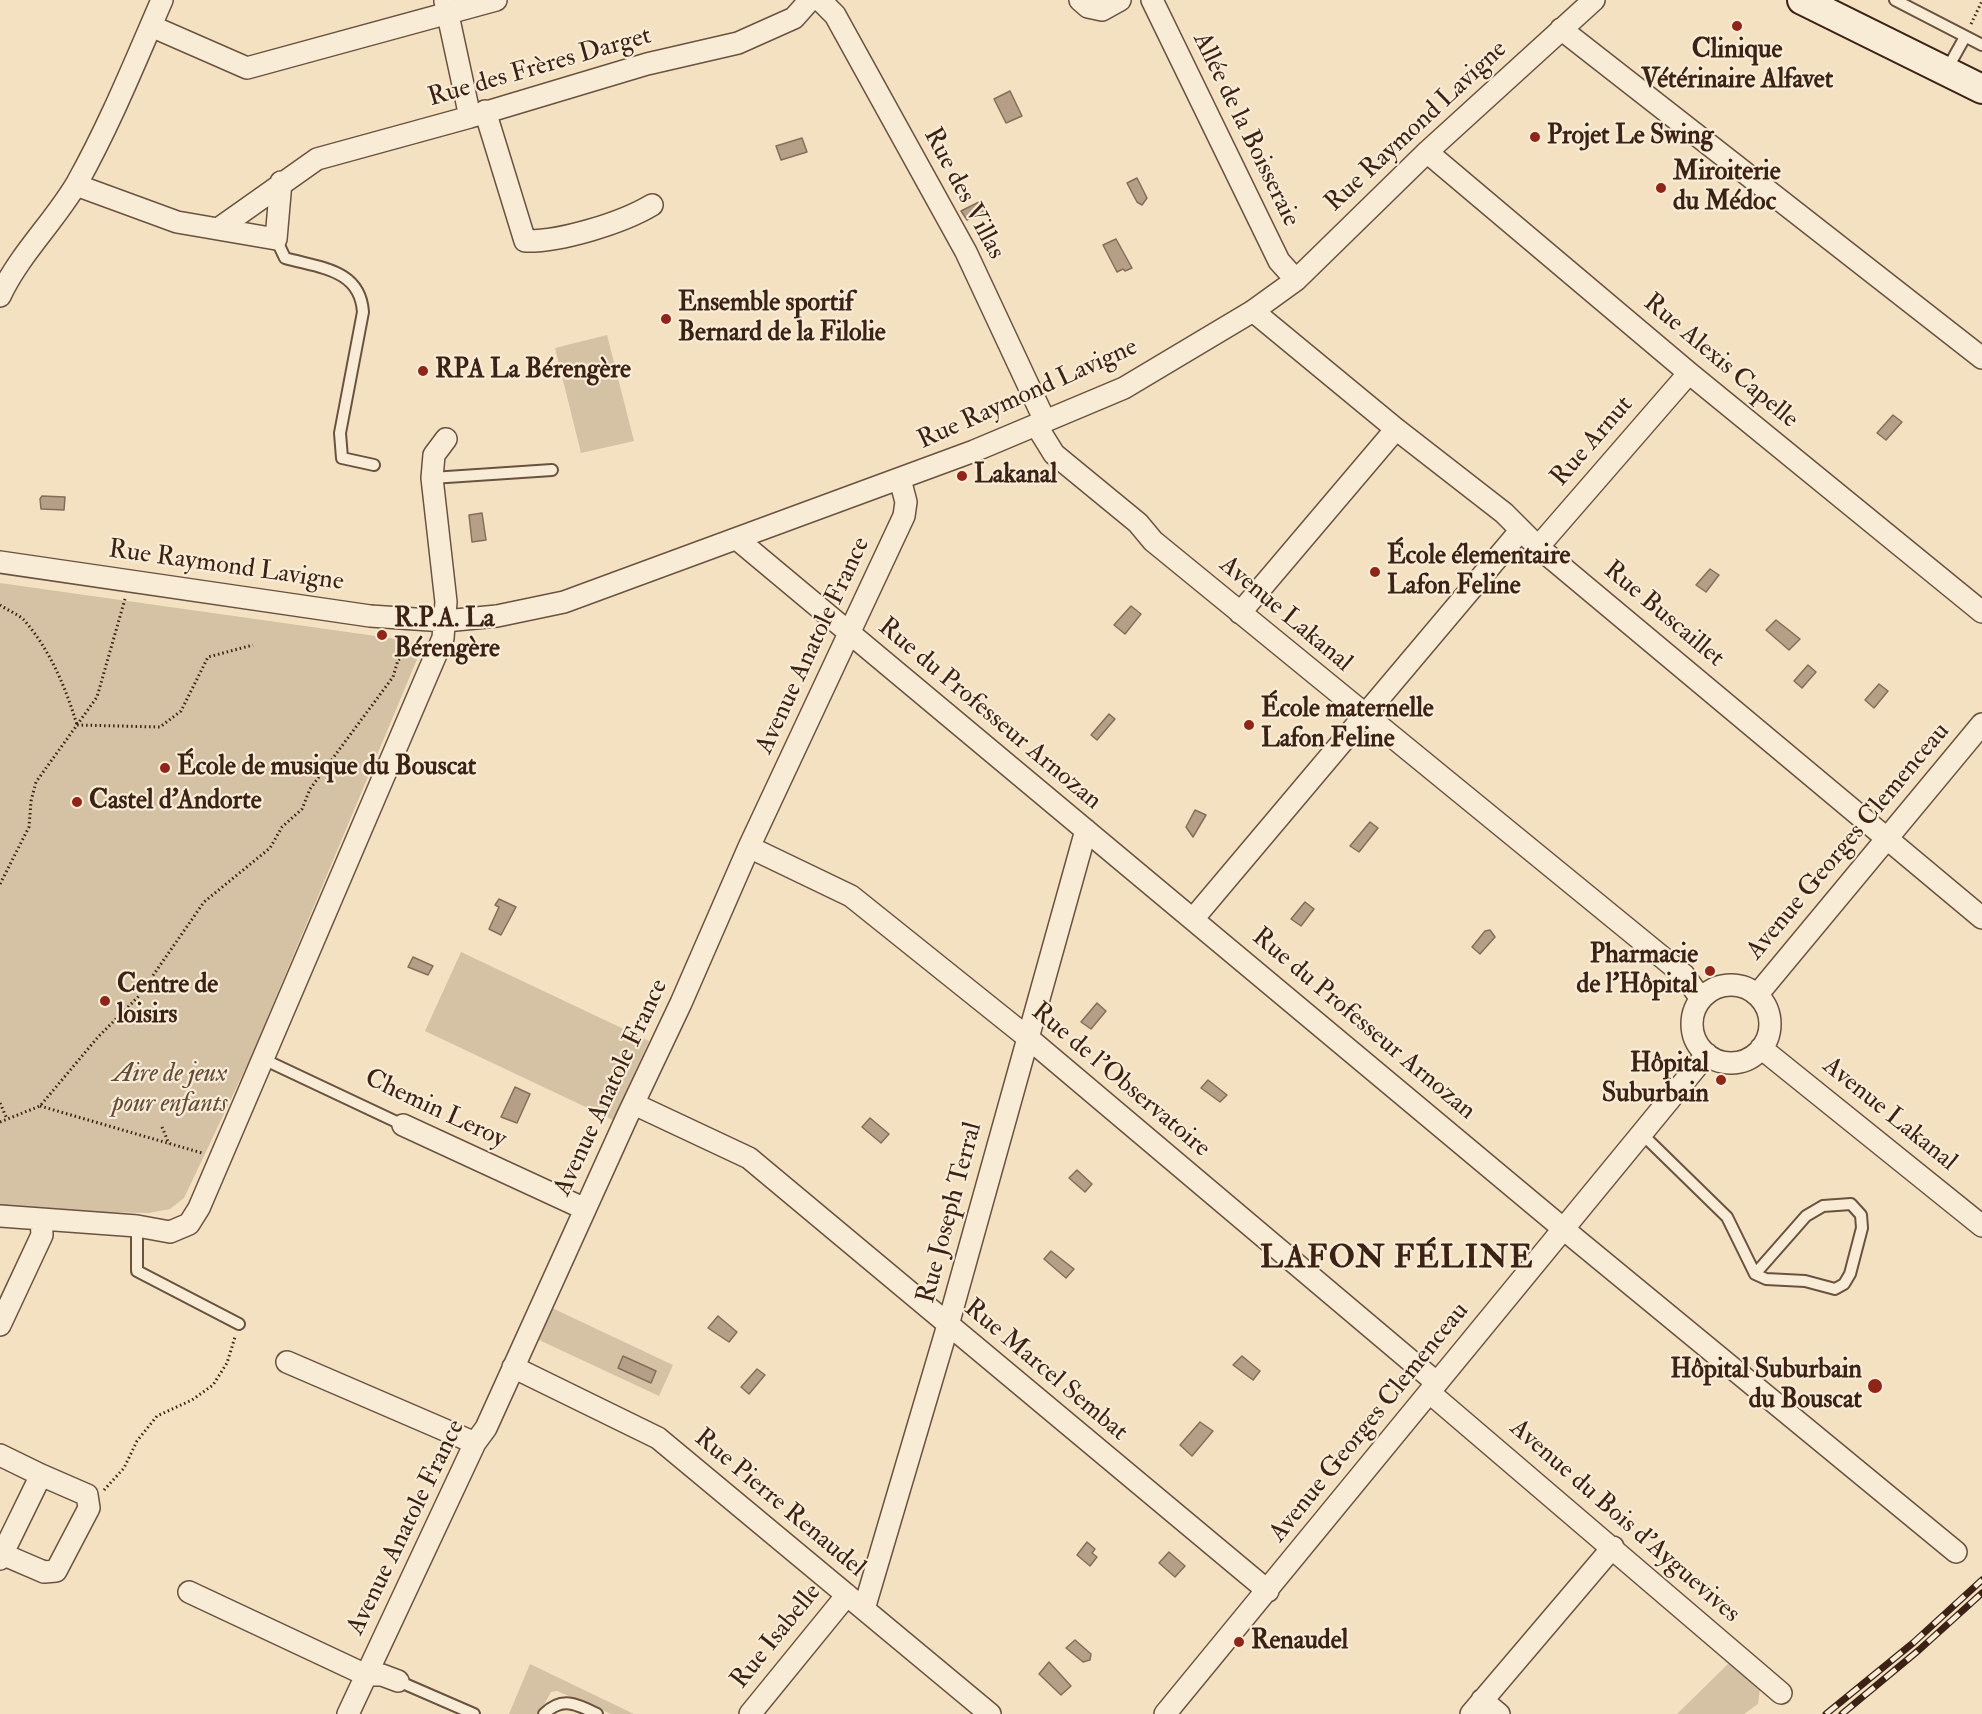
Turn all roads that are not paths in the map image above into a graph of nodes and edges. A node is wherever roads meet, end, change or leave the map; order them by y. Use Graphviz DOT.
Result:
graph roads {
  1 [pos="162,0"];
  2 [pos="496,0"];
  3 [pos="810,0"];
  4 [pos="820,0"];
  5 [pos="1080,0"];
  6 [pos="1120,0"];
  7 [pos="1152,0"];
  8 [pos="1594,0"];
  9 [pos="1802,0"];
  10 [pos="1895,0"];
  11 [pos="446,6"];
  12 [pos="151,26"];
  13 [pos="1561,29"];
  14 [pos="1965,37"];
  15 [pos="1982,45"];
  16 [pos="1946,71"];
  17 [pos="1982,89"];
  18 [pos="478,114"];
  19 [pos="1427,152"];
  20 [pos="281,182"];
  21 [pos="76,185"];
  22 [pos="652,204"];
  23 [pos="218,229"];
  24 [pos="276,239"];
  25 [pos="1296,280"];
  26 [pos="0,296"];
  27 [pos="1254,311"];
  28 [pos="1982,358"];
  29 [pos="1689,373"];
  30 [pos="1040,423"];
  31 [pos="1396,429"];
  32 [pos="446,439"];
  33 [pos="374,465"];
  34 [pos="552,470"];
  35 [pos="432,478"];
  36 [pos="900,479"];
  37 [pos="1520,531"];
  38 [pos="737,539"];
  39 [pos="1538,547"];
  40 [pos="0,562"];
  41 [pos="1982,612"];
  42 [pos="1240,613"];
  43 [pos="444,630"];
  44 [pos="848,634"];
  45 [pos="1365,716"];
  46 [pos="1982,724"];
  47 [pos="1086,830"];
  48 [pos="1889,839"];
  49 [pos="749,847"];
  50 [pos="1982,918"];
  51 [pos="1193,919"];
  52 [pos="1757,995"];
  53 [pos="1701,999"];
  54 [pos="1027,1037"];
  55 [pos="1761,1048"];
  56 [pos="1707,1054"];
  57 [pos="263,1059"];
  58 [pos="634,1104"];
  59 [pos="403,1125"];
  60 [pos="1641,1133"];
  61 [pos="585,1209"];
  62 [pos="0,1216"];
  63 [pos="41,1219"];
  64 [pos="137,1226"];
  65 [pos="1982,1226"];
  66 [pos="1563,1227"];
  67 [pos="1755,1274"];
  68 [pos="239,1323"];
  69 [pos="0,1325"];
  70 [pos="948,1325"];
  71 [pos="287,1362"];
  72 [pos="513,1367"];
  73 [pos="1433,1388"];
  74 [pos="475,1443"];
  75 [pos="0,1455"];
  76 [pos="41,1475"];
  77 [pos="1613,1547"];
  78 [pos="1956,1552"];
  79 [pos="1,1557"];
  80 [pos="1268,1590"];
  81 [pos="189,1592"];
  82 [pos="847,1595"];
  83 [pos="864,1609"];
  84 [pos="366,1676"];
  85 [pos="398,1681"];
  86 [pos="1781,1694"];
  87 [pos="1477,1707"];
  88 [pos="348,1714"];
  89 [pos="474,1714"];
  90 [pos="544,1714"];
  91 [pos="597,1714"];
  92 [pos="750,1714"];
  93 [pos="990,1714"];
  94 [pos="1165,1714"];
  95 [pos="1499,1714"];
  1 -- 12 [label="street"];
  2 -- 11 [label="street"];
  3 -- 18 [label="street, Rue des Frères Darget"];
  4 -- 30 [label="street, Rue des Villas"];
  5 -- 6 [label="street"];
  7 -- 25 [label="street, Allée de la Boisseraie"];
  8 -- 13 [label="street, Rue Raymond Lavigne"];
  9 -- 16 [label="street"];
  10 -- 14 [label="lane"];
  11 -- 12 [label="street"];
  11 -- 18 [label="street"];
  12 -- 21 [label="street"];
  13 -- 19 [label="street, Rue Raymond Lavigne"];
  13 -- 28 [label="street"];
  14 -- 15 [label="lane"];
  14 -- 16 [label="lane"];
  16 -- 17 [label="street"];
  18 -- 20 [label="street, Rue des Frères Darget"];
  18 -- 22 [label="street"];
  19 -- 25 [label="street, Rue Raymond Lavigne"];
  19 -- 29 [label="street, Rue Alexis Capelle"];
  20 -- 23 [label="street, Rue des Frères Darget"];
  20 -- 24 [label="street"];
  21 -- 23 [label="street"];
  21 -- 26 [label="street"];
  23 -- 24 [label="street"];
  24 -- 33 [label="lane"];
  25 -- 27 [label="street, Rue Raymond Lavigne"];
  27 -- 30 [label="street, Rue Raymond Lavigne"];
  27 -- 31 [label="street, Rue Buscaillet"];
  29 -- 39 [label="street, Rue Arnut"];
  29 -- 41 [label="street, Rue Alexis Capelle"];
  30 -- 36 [label="street, Rue Raymond Lavigne"];
  30 -- 42 [label="street, Avenue Lakanal"];
  31 -- 37 [label="street, Rue Buscaillet"];
  31 -- 42 [label="street"];
  32 -- 35 [label="street"];
  34 -- 35 [label="lane"];
  35 -- 43 [label="street"];
  36 -- 38 [label="street, Rue Raymond Lavigne"];
  36 -- 44 [label="street, Avenue Anatole France"];
  37 -- 39 [label="street, Rue Buscaillet"];
  37 -- 45 [label="street"];
  38 -- 43 [label="street, Rue Raymond Lavigne"];
  38 -- 44 [label="street, Rue du Professeur Arnozan"];
  39 -- 48 [label="street, Rue Buscaillet"];
  40 -- 43 [label="street, Rue Raymond Lavigne"];
  42 -- 45 [label="street, Avenue Lakanal"];
  43 -- 57 [label="street"];
  44 -- 47 [label="street, Rue du Professeur Arnozan"];
  44 -- 49 [label="street, Avenue Anatole France"];
  45 -- 51 [label="street"];
  45 -- 53 [label="street, Avenue Lakanal"];
  46 -- 48 [label="street, Avenue Georges Clemenceau"];
  47 -- 51 [label="street, Rue du Professeur Arnozan"];
  47 -- 54 [label="street, Rue Joseph Terral"];
  48 -- 50 [label="street, Rue Buscaillet"];
  48 -- 52 [label="street, Avenue Georges Clemenceau"];
  49 -- 54 [label="street, Rue de l'Observatoire"];
  49 -- 58 [label="street, Avenue Anatole France"];
  51 -- 66 [label="street, Rue du Professeur Arnozan"];
  52 -- 53 [label="street"];
  52 -- 55 [label="street"];
  53 -- 56 [label="street"];
  54 -- 70 [label="street, Rue Joseph Terral"];
  54 -- 73 [label="street, Rue de l'Observatoire"];
  55 -- 56 [label="street"];
  55 -- 65 [label="street, Avenue Lakanal"];
  56 -- 60 [label="street, Avenue Georges Clemenceau"];
  57 -- 59 [label="lane, Chemin Leroy"];
  57 -- 64 [label="street"];
  58 -- 61 [label="street, Avenue Anatole France"];
  58 -- 70 [label="street, Rue Marcel Sembat"];
  59 -- 61 [label="street, Chemin Leroy"];
  60 -- 66 [label="street, Avenue Georges Clemenceau"];
  60 -- 67 [label="lane"];
  61 -- 72 [label="street, Avenue Anatole France"];
  62 -- 63 [label="street"];
  63 -- 64 [label="street"];
  63 -- 69 [label="street"];
  64 -- 68 [label="lane"];
  66 -- 73 [label="street, Avenue Georges Clemenceau"];
  66 -- 78 [label="street, Rue du Professeur Arnozan"];
  67 -- 67 [label="lane"];
  70 -- 80 [label="street, Rue Marcel Sembat"];
  70 -- 83 [label="street, Rue Joseph Terral"];
  71 -- 74 [label="street"];
  72 -- 74 [label="street, Avenue Anatole France"];
  72 -- 82 [label="street, Rue Pierre Renaudel"];
  73 -- 77 [label="street, Avenue du Bois d'Ayguevives"];
  73 -- 80 [label="street, Avenue Georges Clemenceau"];
  74 -- 84 [label="street, Avenue Anatole France"];
  75 -- 76 [label="street"];
  76 -- 79 [label="street"];
  76 -- 79 [label="street"];
  77 -- 86 [label="street, Avenue du Bois d'Ayguevives"];
  77 -- 87 [label="street"];
  80 -- 94 [label="street, Avenue Georges Clemenceau"];
  81 -- 84 [label="street"];
  82 -- 83 [label="street, Rue Pierre Renaudel"];
  82 -- 92 [label="street, Rue Isabelle"];
  83 -- 93 [label="street, Rue Pierre Renaudel"];
  84 -- 85 [label="street"];
  84 -- 88 [label="street, Avenue Anatole France"];
  85 -- 89 [label="lane"];
  87 -- 95 [label="street"];
  90 -- 91 [label="lane"];
}
